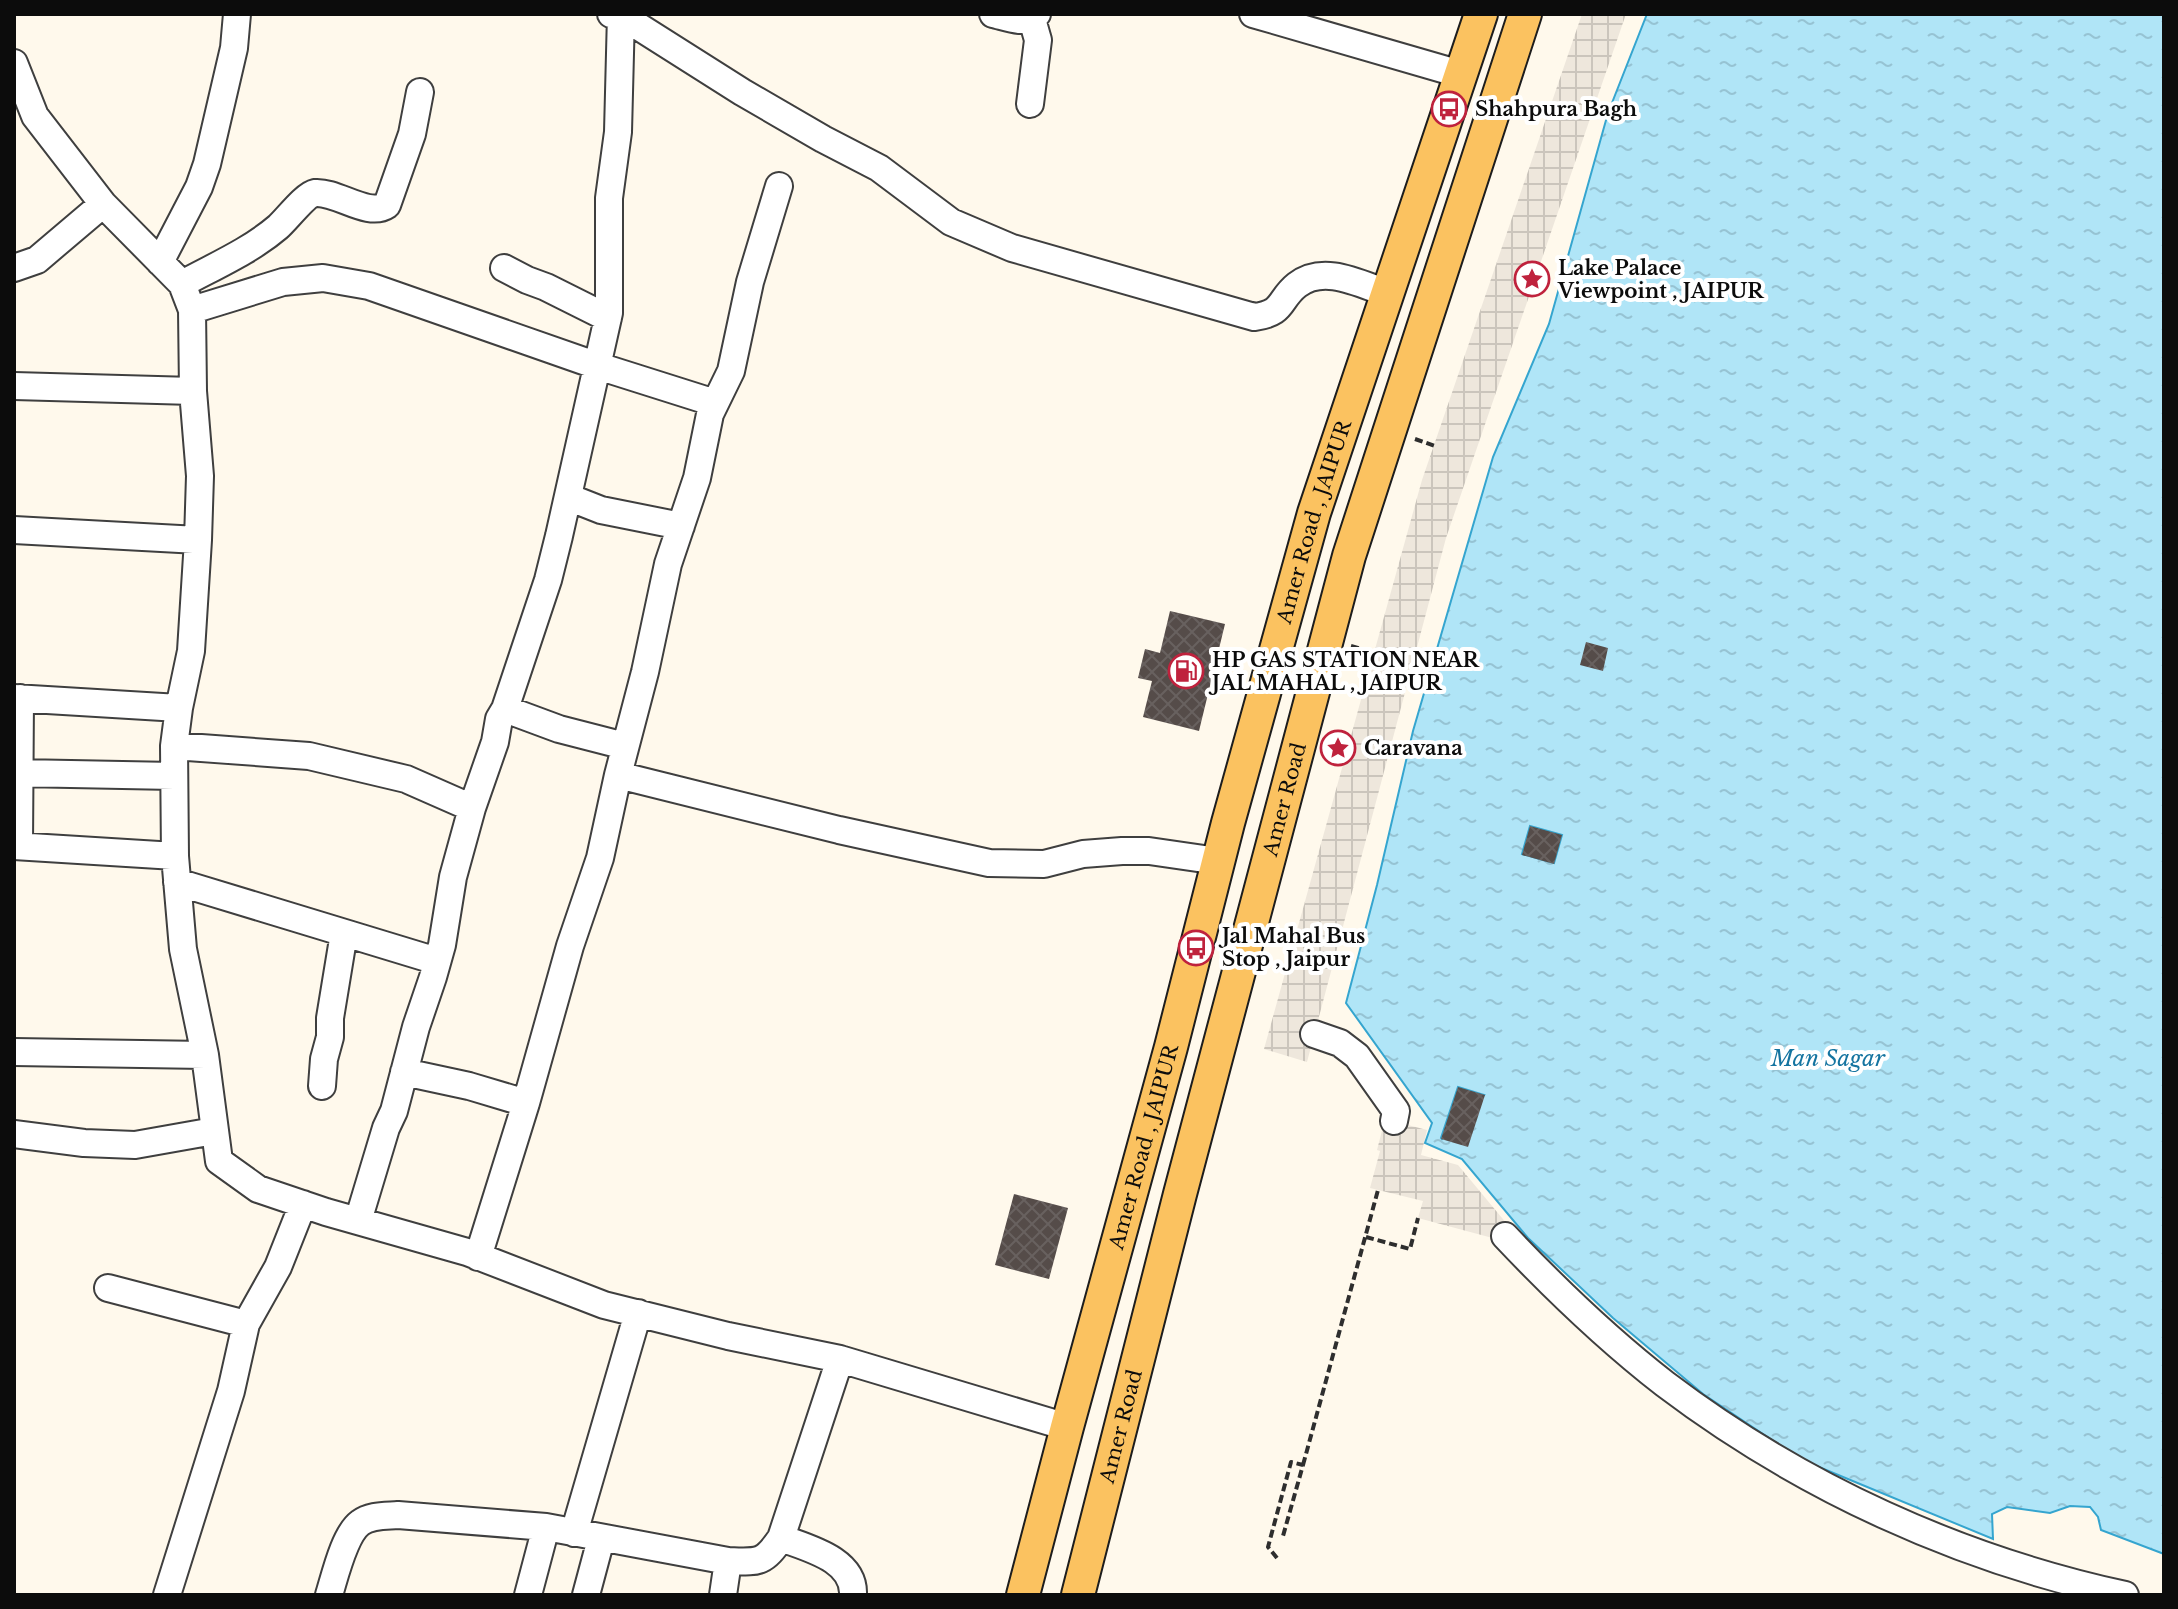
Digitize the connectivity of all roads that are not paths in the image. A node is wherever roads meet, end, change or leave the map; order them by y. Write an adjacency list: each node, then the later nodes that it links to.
1 (237, 14): 14 (street)
2 (993, 14): 7 (street)
3 (1253, 14): 9 (street)
4 (1481, 14): 9 (main road, Amer Road , JAIPUR)
5 (1525, 14): 39 (main road, Amer Road)
6 (618, 15): 18 (street); 20 (street)
7 (1034, 16): 11 (street)
8 (14, 63): 13 (street)
9 (1460, 74): 18 (main road, Amer Road , JAIPUR)
10 (420, 92): 17 (street)
11 (1030, 104)
12 (779, 186): 24 (street)
13 (103, 204): 14 (street); 15 (street)
14 (160, 262): 17 (street)
15 (14, 268)
16 (504, 268): 20 (street)
17 (182, 284): 19 (street)
18 (1387, 293): 38 (main road, Amer Road , JAIPUR)
19 (192, 310): 21 (street); 23 (street)
20 (608, 318): 21 (street)
21 (598, 366): 24 (street); 25 (street)
22 (14, 386): 23 (street)
23 (193, 391): 28 (street)
24 (715, 403): 26 (street)
25 (568, 497): 26 (street); 31 (street)
26 (681, 526): 33 (street)
27 (14, 530): 28 (street)
28 (198, 540): 30 (street)
29 (17, 698): 30 (street); 34 (street)
30 (179, 708): 32 (street)
31 (505, 709): 33 (street); 37 (street)
32 (174, 746): 36 (street); 37 (street)
33 (625, 746): 35 (street)
34 (19, 773): 36 (street); 40 (street)
35 (618, 775): 42 (street); 51 (street)
36 (174, 776): 41 (street)
37 (472, 808): 45 (street)
38 (1228, 823): 39 (main road); 42 (main road, Amer Road , JAIPUR)
39 (1275, 835): 76 (main road, Amer Road)
40 (17, 846): 41 (street)
41 (175, 856): 43 (street)
42 (1218, 861): 63 (main road, Amer Road , JAIPUR)
43 (177, 882): 44 (street); 48 (street)
44 (344, 933): 45 (street); 50 (street)
45 (437, 961): 49 (street)
46 (1314, 1034): 52 (street)
47 (14, 1052): 48 (street)
48 (205, 1055): 53 (street)
49 (404, 1072): 51 (street); 56 (street)
50 (322, 1086)
51 (526, 1103): 58 (street)
52 (1394, 1121)
53 (214, 1131): 54 (street); 55 (street)
54 (14, 1134)
55 (303, 1204): 56 (street); 61 (street)
56 (358, 1221): 58 (street)
57 (1505, 1236): 77 (street)
58 (478, 1257): 60 (street)
59 (108, 1288): 61 (street)
60 (638, 1313): 62 (street); 65 (street)
61 (246, 1324): 69 (street)
62 (840, 1359): 63 (street); 66 (street)
63 (1067, 1427): 75 (main road, Amer Road , JAIPUR)
64 (546, 1527): 65 (street); 70 (street); 71 (street)
65 (574, 1533): 67 (street)
66 (781, 1538): 68 (street); 74 (street)
67 (601, 1539): 68 (street); 72 (street)
68 (728, 1561): 73 (street)
69 (167, 1595)
70 (329, 1595)
71 (528, 1595)
72 (586, 1595)
73 (723, 1595)
74 (853, 1595)
75 (1023, 1595)
76 (1078, 1595)
77 (2125, 1595)

